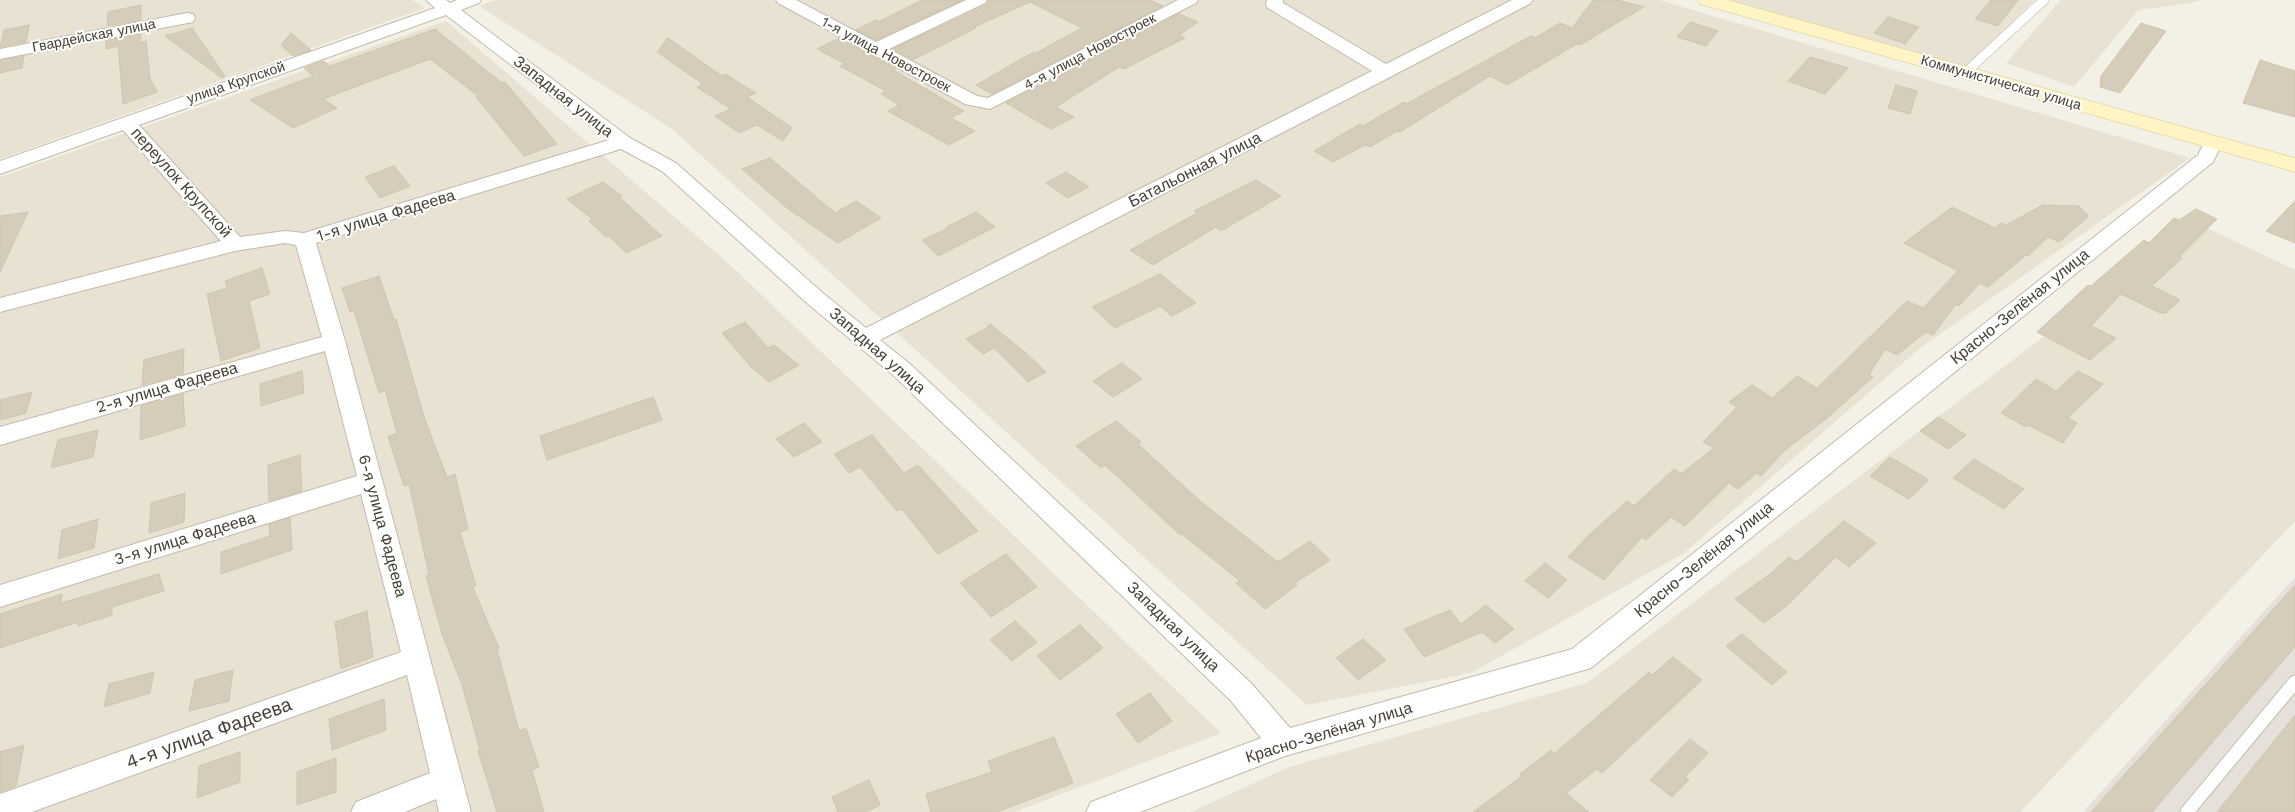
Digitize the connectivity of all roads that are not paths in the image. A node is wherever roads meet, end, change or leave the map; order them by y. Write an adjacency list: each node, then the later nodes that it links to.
1 (473, 0): 9 (street, улица Крупской)
2 (784, 0): 11 (street, 1-я улица Новостроек)
3 (979, 0): 11 (street)
4 (1190, 0): 15 (street, 4-я улица Новостроек)
5 (1275, 0): 13 (street)
6 (1525, 0): 13 (street, Батальонная улица)
7 (1707, 0): 14 (main road, Коммунистическая улица)
8 (2044, 0): 14 (lane)
9 (442, 4): 16 (street, улица Крупской); 17 (street, Западная улица)
10 (187, 18): 12 (street, Гвардейская улица)
11 (876, 49): 15 (street, 1-я улица Новостроек)
12 (0, 54)
13 (1386, 72): 24 (street, Батальонная улица)
14 (1965, 73): 18 (main road, Коммунистическая улица)
15 (990, 104)
16 (126, 122): 20 (street, улица Крупской); 22 (street, переулок Крупской)
17 (623, 142): 21 (street, 1-я улица Фадеева); 24 (street, Западная улица)
18 (2213, 143): 19 (main road, Коммунистическая улица); 31 (street, Красно-Зелёная улица)
19 (2295, 165)
20 (0, 168)
21 (306, 240): 22 (street, 1-я улица Фадеева); 25 (street, 6-я улица Фадеева)
22 (236, 244): 23 (street, 1-я улица Фадеева)
23 (0, 305)
24 (864, 339): 31 (street, Западная улица)
25 (334, 341): 26 (street, 2-я улица Фадеева); 27 (street, 6-я улица Фадеева)
26 (0, 436)
27 (370, 482): 28 (street, 3-я улица Фадеева); 29 (street, 6-я улица Фадеева)
28 (0, 596)
29 (418, 660): 32 (street, 6-я улица Фадеева); 33 (street, 4-я улица Фадеева)
30 (2295, 682): 37 (lane)
31 (1284, 743): 36 (street, Красно-Зелёная улица)
32 (447, 781): 34 (street); 35 (street, 6-я улица Фадеева)
33 (0, 810)
34 (368, 812)
35 (455, 812)
36 (1102, 812)
37 (2187, 812)

